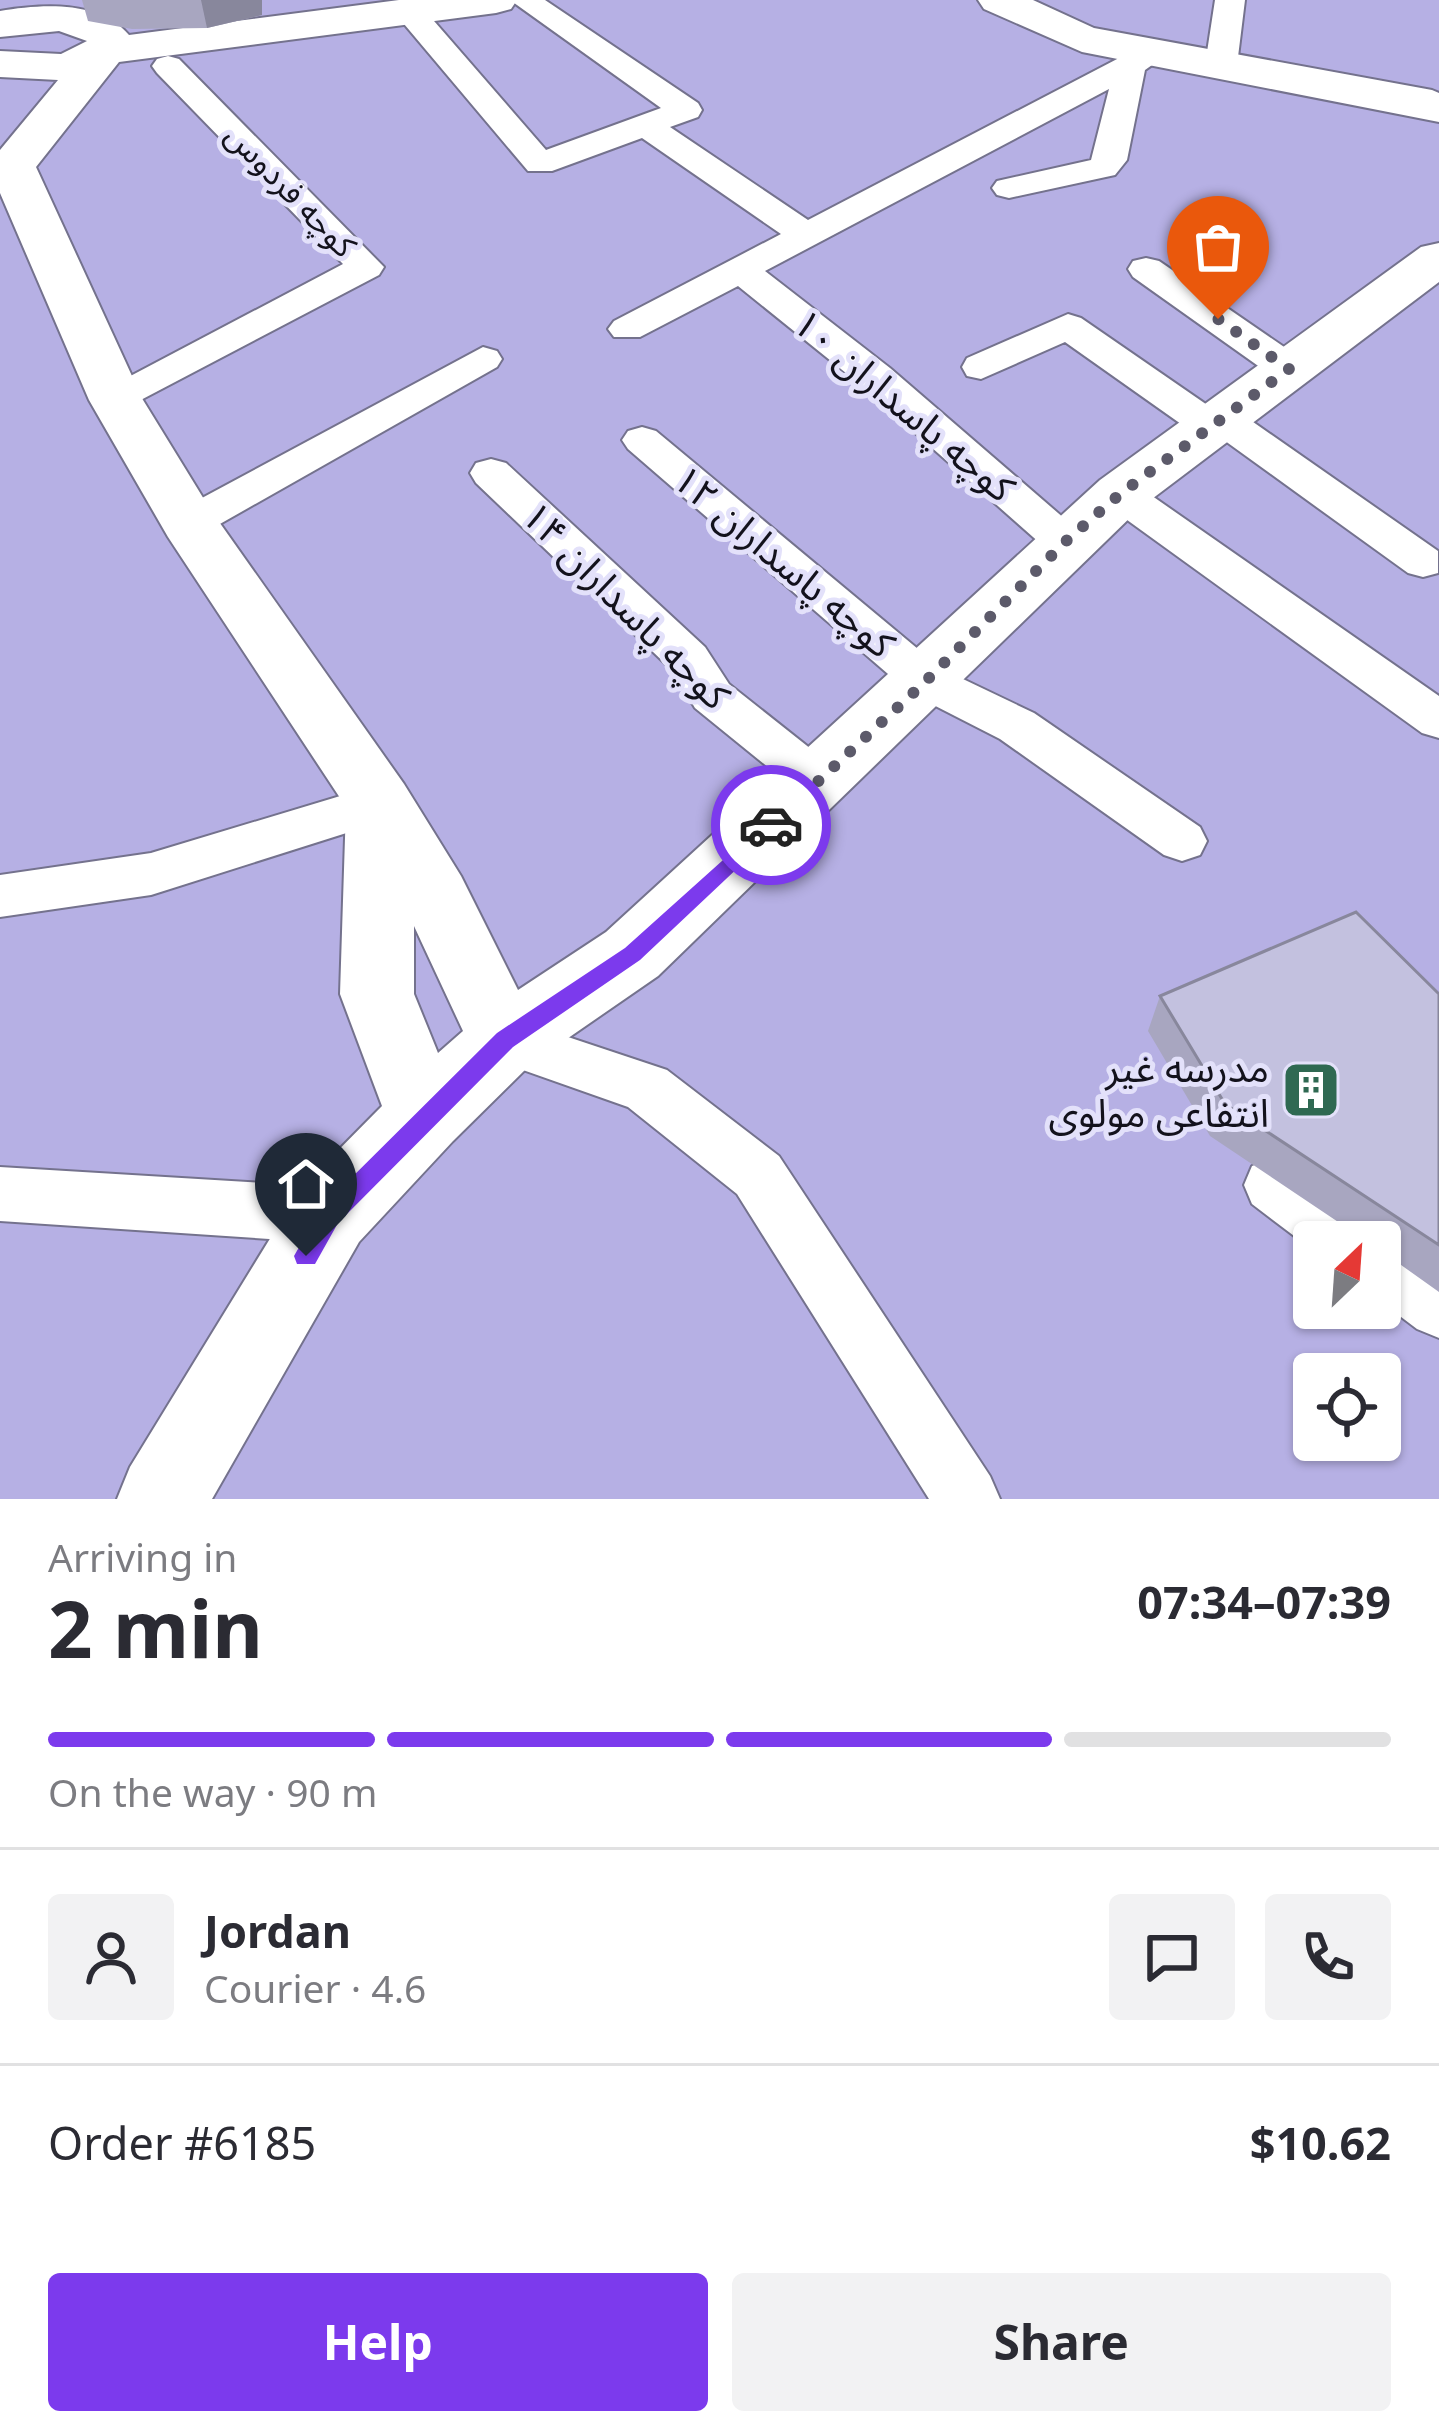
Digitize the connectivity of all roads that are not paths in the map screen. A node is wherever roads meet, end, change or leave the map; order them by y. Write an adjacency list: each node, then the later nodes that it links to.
1 (496, 0): 5 (street)
2 (525, 0): 12 (street)
3 (999, 0): 8 (street)
4 (1230, 0): 9 (street)
5 (410, 12): 7 (street); 12 (street)
6 (1, 33): 7 (street)
7 (105, 51): 22 (street)
8 (1142, 60): 9 (street); 13 (street); 14 (street)
9 (1221, 65): 11 (street)
10 (168, 66): 22 (street, کوچه فردوس)
11 (1439, 108)
12 (645, 125): 14 (street)
13 (1009, 188)
14 (806, 236): 17 (street)
15 (1439, 258): 21 (street)
16 (1146, 269): 21 (street)
17 (741, 270): 18 (street); 28 (street, کوچه پاسداران ۱۰)
18 (627, 329)
19 (483, 359): 27 (street)
20 (981, 367): 23 (street)
21 (1289, 369): 23 (street)
22 (116, 400): 27 (street)
23 (1217, 423): 26 (street); 29 (street)
24 (642, 440): 30 (street, کوچه پاسداران ۱۲)
25 (491, 473): 32 (street, کوچه پاسداران ۱۴)
26 (1120, 494): 28 (street); 31 (street)
27 (189, 523): 33 (street)
28 (1065, 542): 30 (street)
29 (1423, 562)
30 (926, 681): 32 (street); 34 (street, کوچه پاسداران ۱۲)
31 (1439, 720)
32 (818, 781): 36 (street)
33 (380, 803): 35 (street); 36 (street); 37 (street)
34 (1182, 841)
35 (0, 896)
36 (505, 1040): 37 (street); 45 (street)
37 (425, 1116): 40 (street)
38 (1273, 1185): 41 (street)
39 (0, 1194): 40 (street)
40 (330, 1215): 44 (street)
41 (1322, 1221)
42 (1401, 1280): 43 (street)
43 (1439, 1309)
44 (162, 1499)
45 (968, 1499)

